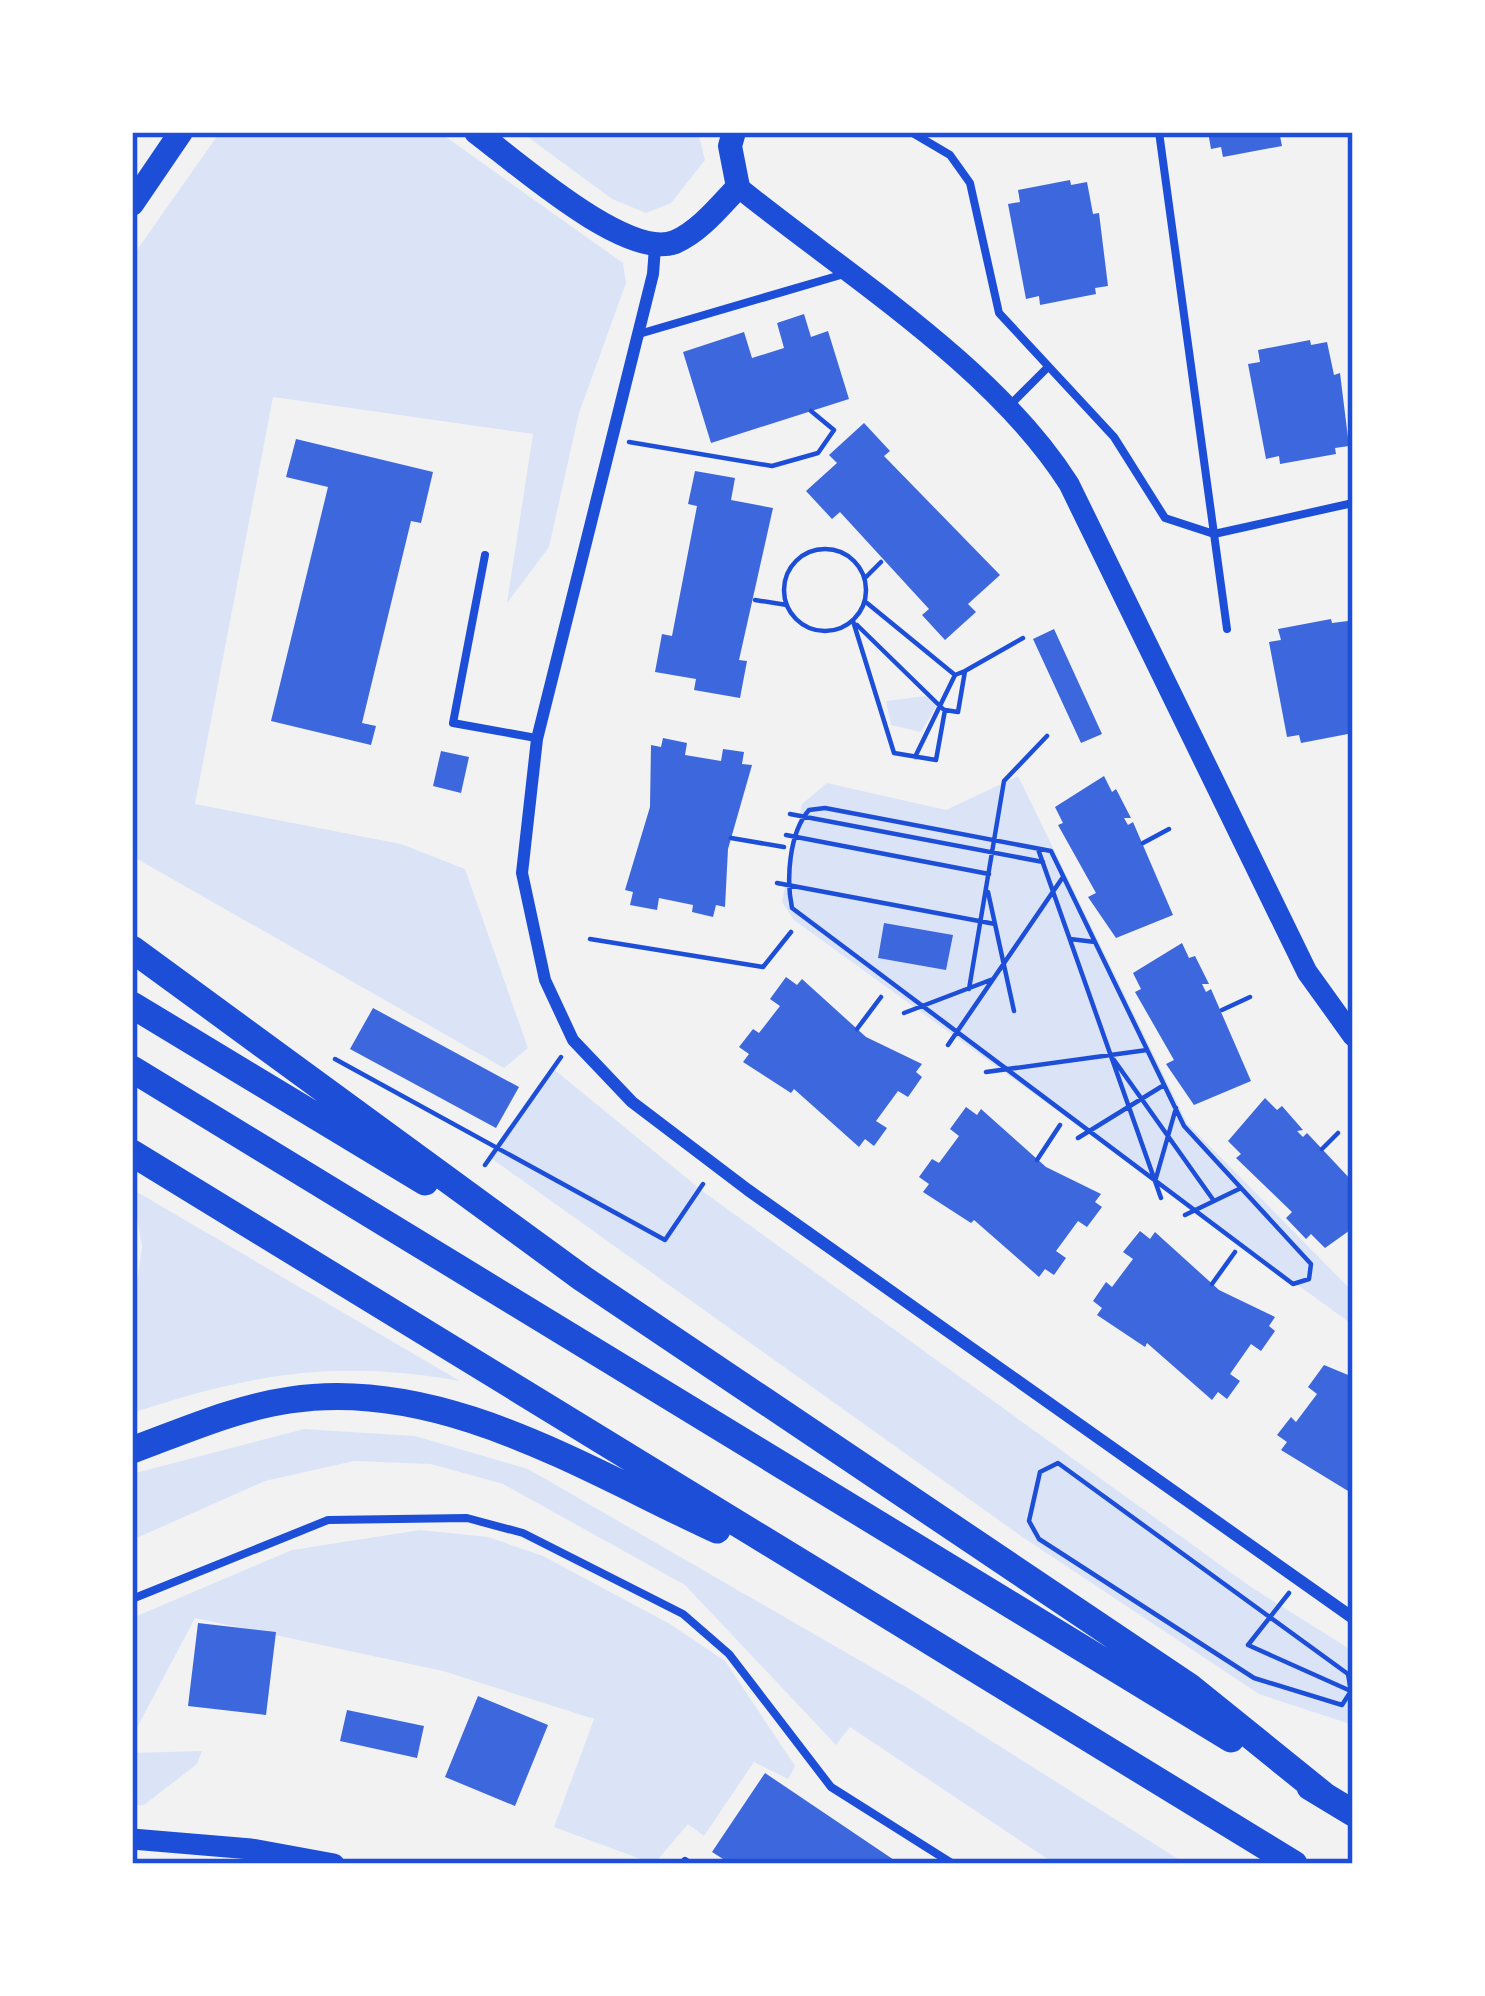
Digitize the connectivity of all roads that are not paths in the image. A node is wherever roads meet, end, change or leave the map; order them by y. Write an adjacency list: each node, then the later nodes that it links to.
1 (181, 132): 7 (main road)
2 (476, 132): 8 (main road)
3 (734, 132): 6 (main road)
4 (910, 132): 11 (lane)
5 (1160, 132): 14 (lane)
6 (738, 187): 8 (main road); 9 (street)
7 (134, 197)
8 (655, 247): 10 (street)
9 (846, 274): 10 (lane); 12 (street)
10 (638, 334): 17 (street)
11 (1046, 369): 12 (lane); 14 (lane)
12 (1009, 406): 20 (street)
13 (1353, 503): 14 (lane)
14 (1214, 534): 16 (lane)
15 (485, 555): 17 (lane)
16 (1227, 628)
17 (537, 739): 27 (street)
18 (132, 949): 23 (highway)
19 (132, 1005): 23 (highway)
20 (1353, 1036)
21 (132, 1069): 28 (highway)
22 (132, 1154): 25 (highway)
23 (582, 1278): 28 (highway)
24 (132, 1450): 25 (highway)
25 (836, 1586): 33 (highway)
26 (132, 1599): 32 (lane)
27 (1353, 1618)
28 (1325, 1796): 29 (highway)
29 (1353, 1813)
30 (132, 1839): 31 (street)
31 (334, 1864)
32 (952, 1864)
33 (1294, 1864)

